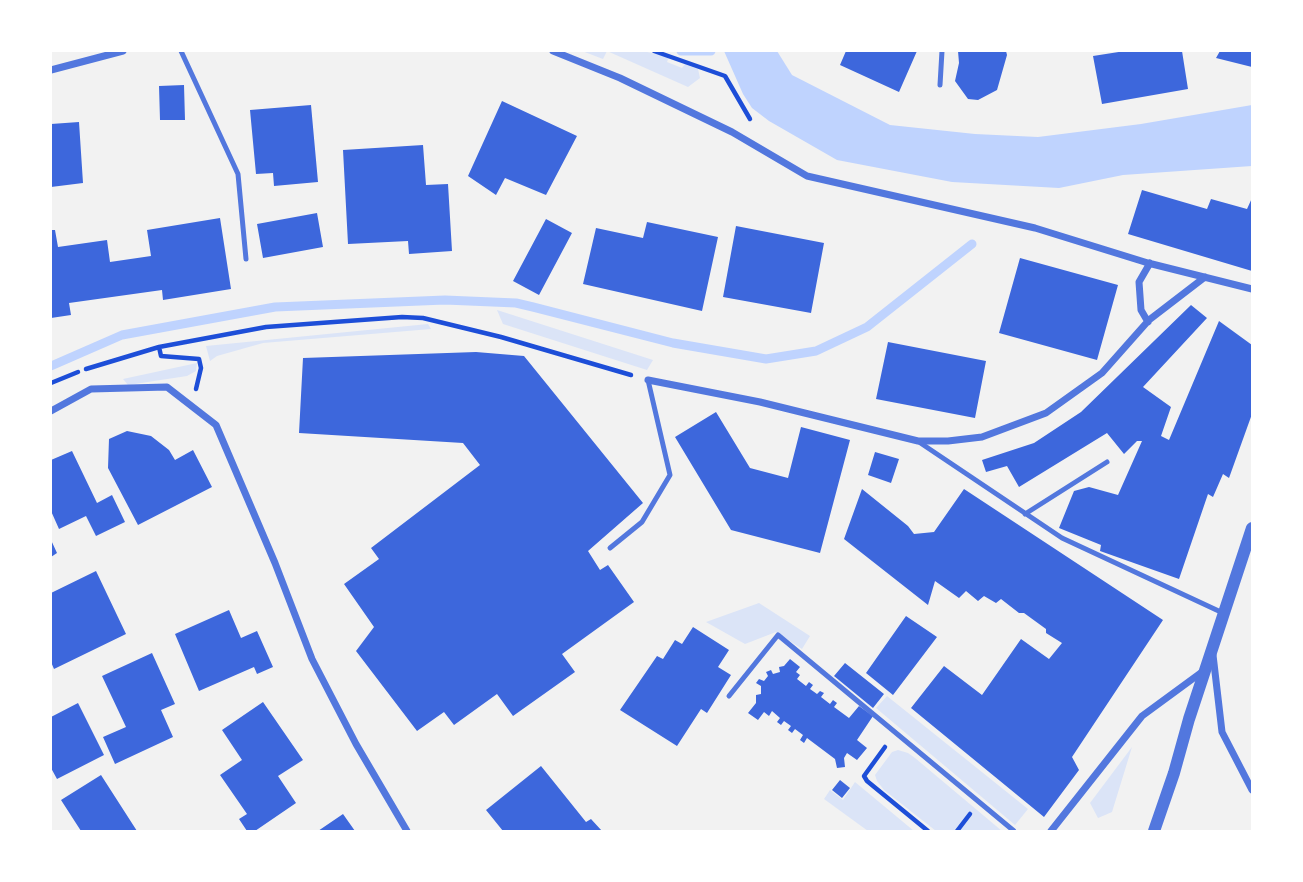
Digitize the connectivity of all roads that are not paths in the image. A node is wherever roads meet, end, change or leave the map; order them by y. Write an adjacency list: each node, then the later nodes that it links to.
1 (123, 51): 5 (street)
2 (181, 51): 7 (lane)
3 (554, 51): 8 (street)
4 (942, 51): 6 (lane)
5 (51, 70)
6 (940, 85)
7 (246, 259)
8 (1150, 263): 9 (street); 11 (street)
9 (1205, 277): 10 (street); 11 (street)
10 (1252, 289)
11 (1148, 322): 14 (street)
12 (648, 380): 14 (street); 18 (lane)
13 (51, 411): 24 (street)
14 (918, 441): 16 (lane)
15 (1107, 462): 16 (lane)
16 (1025, 514): 19 (lane)
17 (1251, 540): 19 (street)
18 (610, 548)
19 (1223, 613): 20 (street)
20 (1212, 649): 21 (street); 23 (street)
21 (1205, 670): 26 (street); 27 (street)
22 (729, 696): 25 (lane)
23 (1252, 790)
24 (407, 831)
25 (1014, 831)
26 (1051, 831)
27 (1154, 831)

